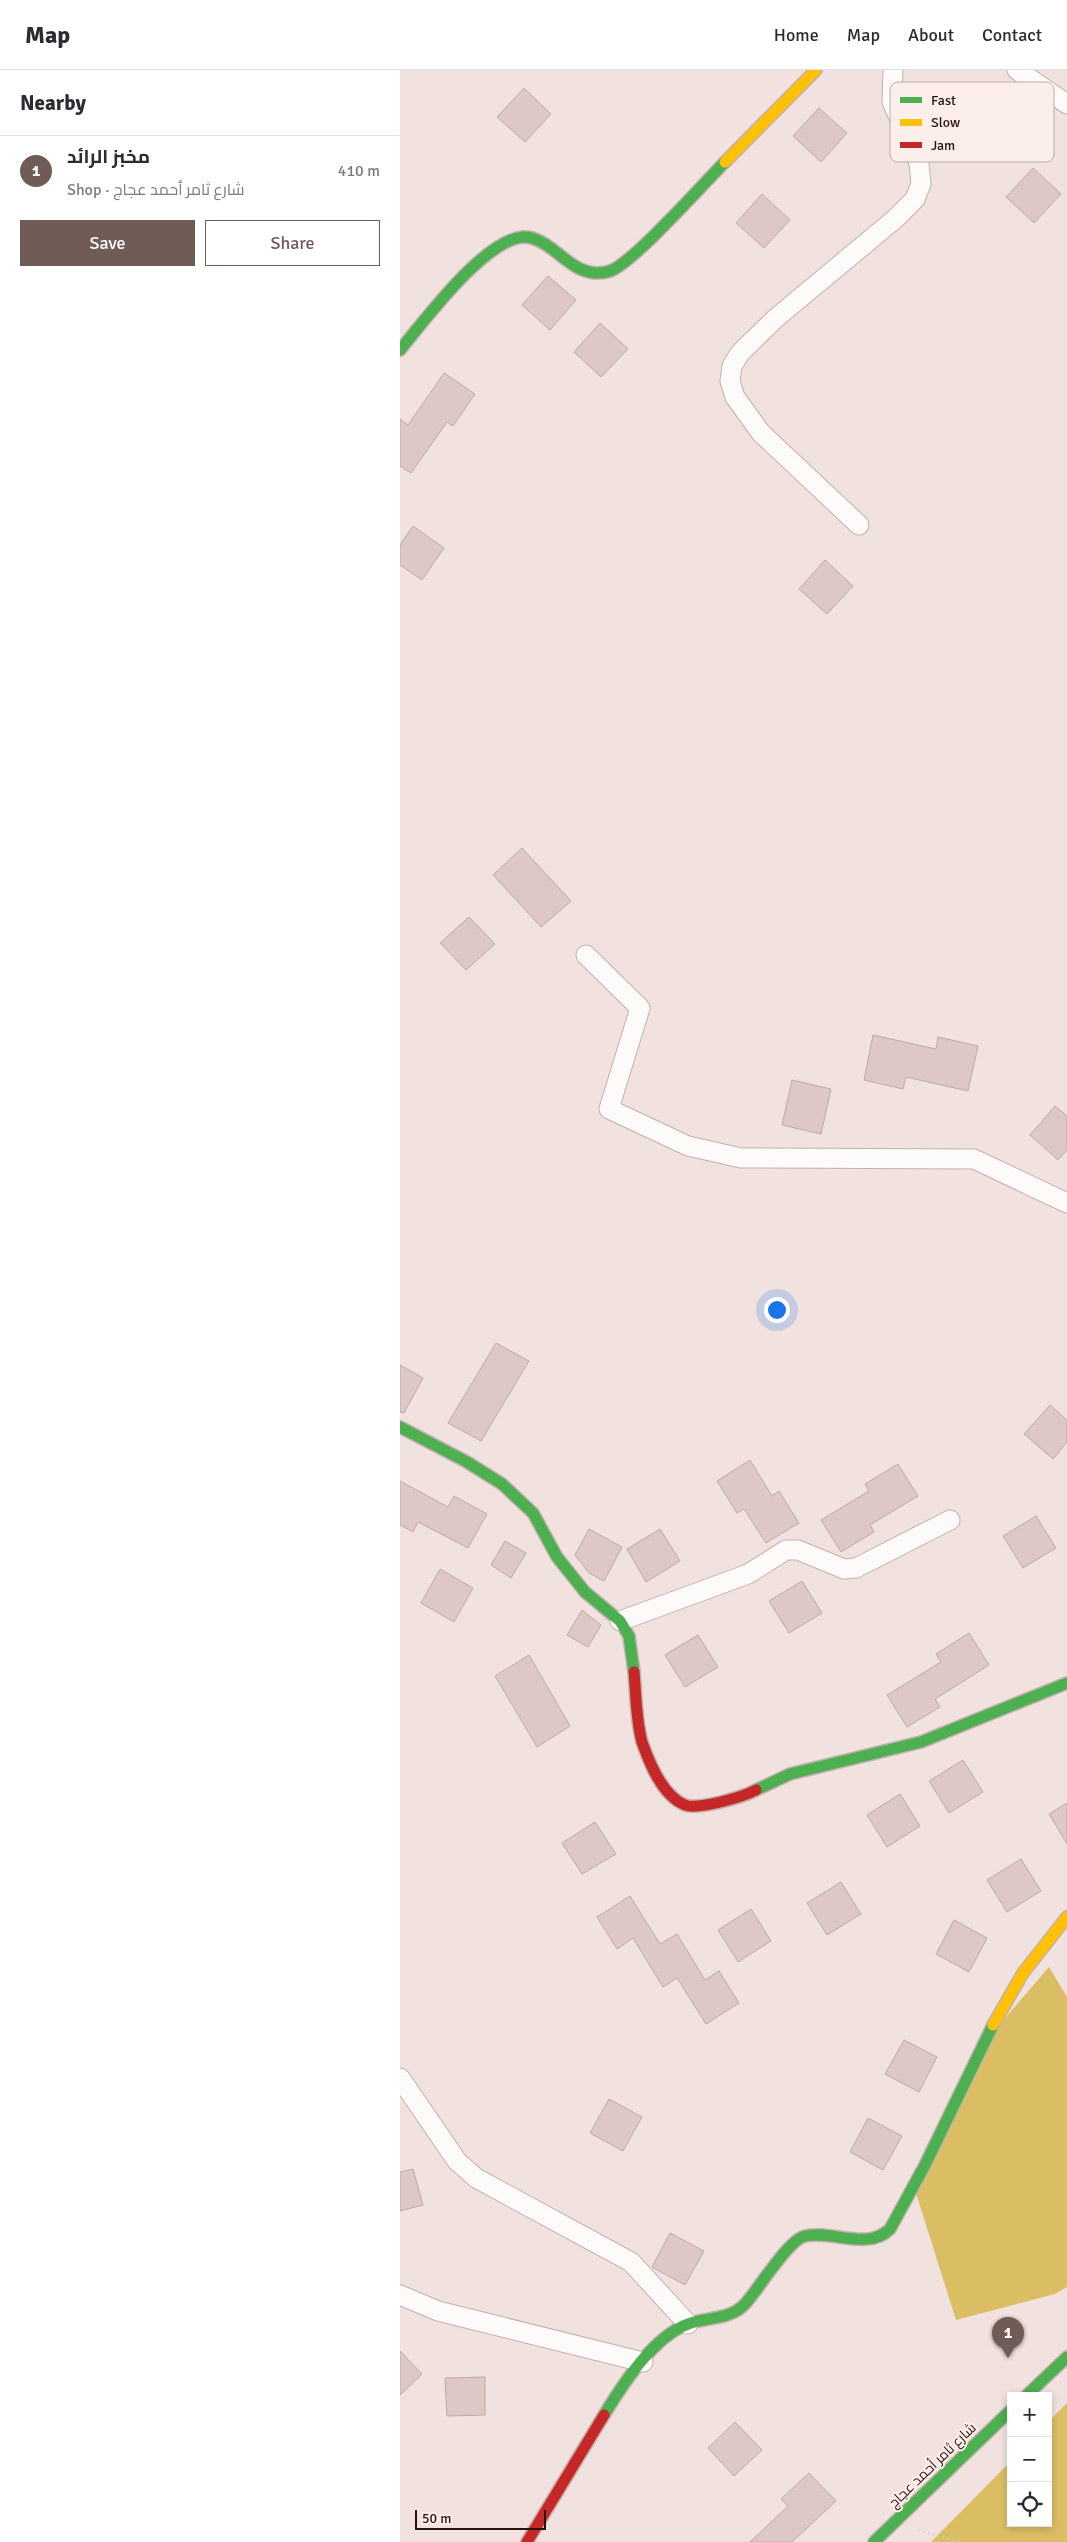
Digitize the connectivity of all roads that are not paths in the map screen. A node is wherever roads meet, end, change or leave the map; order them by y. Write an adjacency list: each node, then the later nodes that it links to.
1 (816, 70): 7 (street)
2 (1017, 70): 3 (street)
3 (1035, 82)
4 (1054, 95): 5 (street)
5 (1067, 104)
6 (918, 162): 8 (street)
7 (400, 350)
8 (859, 525)
9 (586, 955): 10 (street)
10 (1067, 1204)
11 (400, 1427): 13 (street)
12 (950, 1520): 13 (street)
13 (620, 1621): 14 (street)
14 (1067, 1683)
15 (1067, 1917): 18 (street)
16 (400, 2078): 18 (street)
17 (400, 2296): 20 (street)
18 (688, 2324): 20 (street)
19 (1067, 2357): 21 (street)
20 (643, 2362): 23 (street)
21 (1030, 2392)
22 (1007, 2414): 24 (street, شارع ثامر أحمد عجاج)
23 (527, 2542)
24 (874, 2542)

